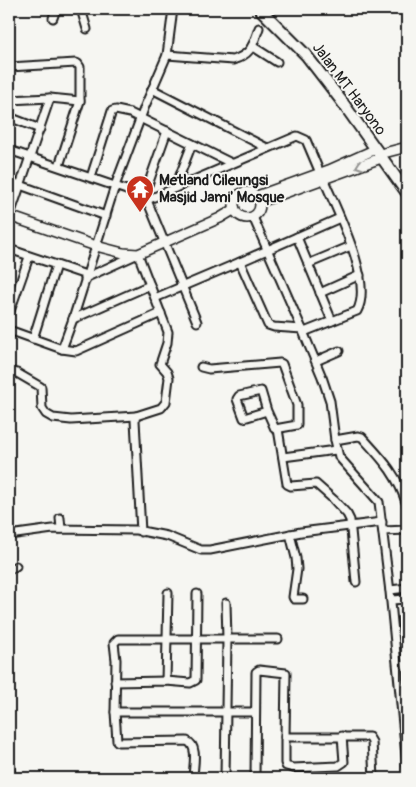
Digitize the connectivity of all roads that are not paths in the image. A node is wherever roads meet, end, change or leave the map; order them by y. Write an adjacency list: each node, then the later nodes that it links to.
1 (56, 9): 5 (street)
2 (81, 9): 7 (street)
3 (173, 9): 9 (street)
4 (260, 9): 24 (main road, Jalan MT Haryono)
5 (53, 18)
6 (259, 28): 8 (street)
7 (87, 29)
8 (252, 46): 9 (street); 10 (street)
9 (167, 55): 12 (street)
10 (277, 62)
11 (9, 67): 15 (street)
12 (153, 87): 17 (street); 22 (street)
13 (50, 98): 14 (street); 15 (street); 18 (street)
14 (9, 100)
15 (80, 101): 27 (street)
16 (9, 117): 18 (street)
17 (141, 118): 19 (street); 29 (street); 32 (street)
18 (40, 129): 25 (street)
19 (167, 131): 20 (street); 35 (street)
20 (192, 144): 26 (street); 33 (street)
21 (407, 147): 24 (street)
22 (267, 148): 26 (street); 28 (street)
23 (9, 150): 25 (street)
24 (379, 154): 28 (street); 34 (main road, Jalan MT Haryono)
25 (31, 157): 27 (street); 31 (street)
26 (231, 163): 33 (street)
27 (59, 166): 29 (street)
28 (329, 174): 36 (street); 41 (street)
29 (91, 177): 32 (street)
30 (9, 180): 31 (street)
31 (21, 185): 38 (street); 39 (street)
32 (115, 186): 35 (street); 38 (street)
33 (175, 188): 35 (street)
34 (407, 193)
35 (145, 198): 43 (street)
36 (259, 199): 37 (street); 40 (street)
37 (235, 208): 40 (street); 43 (street)
38 (106, 216): 44 (street)
39 (9, 217): 44 (street)
40 (253, 218): 47 (street)
41 (340, 218): 42 (street); 45 (street)
42 (297, 237): 47 (street); 51 (street)
43 (164, 243): 48 (street); 56 (street)
44 (96, 246): 48 (street); 54 (street)
45 (351, 246): 51 (street); 53 (street)
46 (9, 249): 49 (street)
47 (267, 250): 50 (street); 65 (street)
48 (138, 254): 54 (street); 55 (street)
49 (29, 257): 52 (street); 59 (street)
50 (240, 262): 56 (street); 65 (street)
51 (308, 264): 57 (street)
52 (56, 265): 54 (street); 66 (street)
53 (360, 275): 57 (street); 62 (street)
54 (86, 276): 61 (street)
55 (150, 285): 58 (street); 61 (street)
56 (182, 287): 58 (street); 63 (street)
57 (320, 293): 62 (street)
58 (155, 298): 60 (street)
59 (9, 314)
60 (161, 314): 67 (street); 73 (street)
61 (73, 319): 67 (street)
62 (332, 321): 65 (street)
63 (197, 322)
64 (9, 330): 66 (street)
65 (303, 330): 69 (street)
66 (32, 339): 67 (street)
67 (62, 349)
68 (339, 352): 69 (street)
69 (316, 361): 75 (street)
70 (201, 366): 74 (street)
71 (9, 371): 73 (street)
72 (267, 411): 72 (street); 74 (street)
73 (136, 416): 84 (street)
74 (278, 429): 77 (street)
75 (334, 440): 76 (street); 78 (street)
76 (336, 450): 77 (street); 80 (street)
77 (284, 457): 81 (street)
78 (407, 505)
79 (60, 518): 82 (street)
80 (382, 522): 81 (street); 85 (street)
81 (351, 525): 86 (street); 90 (street)
82 (61, 530): 84 (street); 87 (street)
83 (407, 530): 85 (street)
84 (141, 532): 86 (street)
85 (384, 532): 94 (street)
86 (290, 534): 96 (street)
87 (9, 535)
88 (16, 566): 89 (street)
89 (9, 570)
90 (356, 582)
91 (407, 588): 94 (street)
92 (168, 592): 98 (street)
93 (197, 594): 101 (street)
94 (390, 594): 95 (street); 110 (street)
95 (407, 598)
96 (303, 599)
97 (226, 603): 99 (street)
98 (167, 639): 101 (street); 102 (street); 103 (street)
99 (227, 639): 100 (street); 101 (street); 104 (street)
100 (278, 639)
101 (196, 640): 102 (street)
102 (166, 681): 103 (street)
103 (115, 682): 105 (street)
104 (225, 711): 105 (street); 106 (street); 113 (street)
105 (115, 712): 112 (street)
106 (255, 712): 107 (street); 114 (street)
107 (285, 736): 108 (street); 108 (street)
108 (342, 736): 115 (street)
109 (9, 763): 111 (street)
110 (407, 766)
111 (11, 778)
112 (193, 778)
113 (225, 778)
114 (255, 778)
115 (374, 778)

